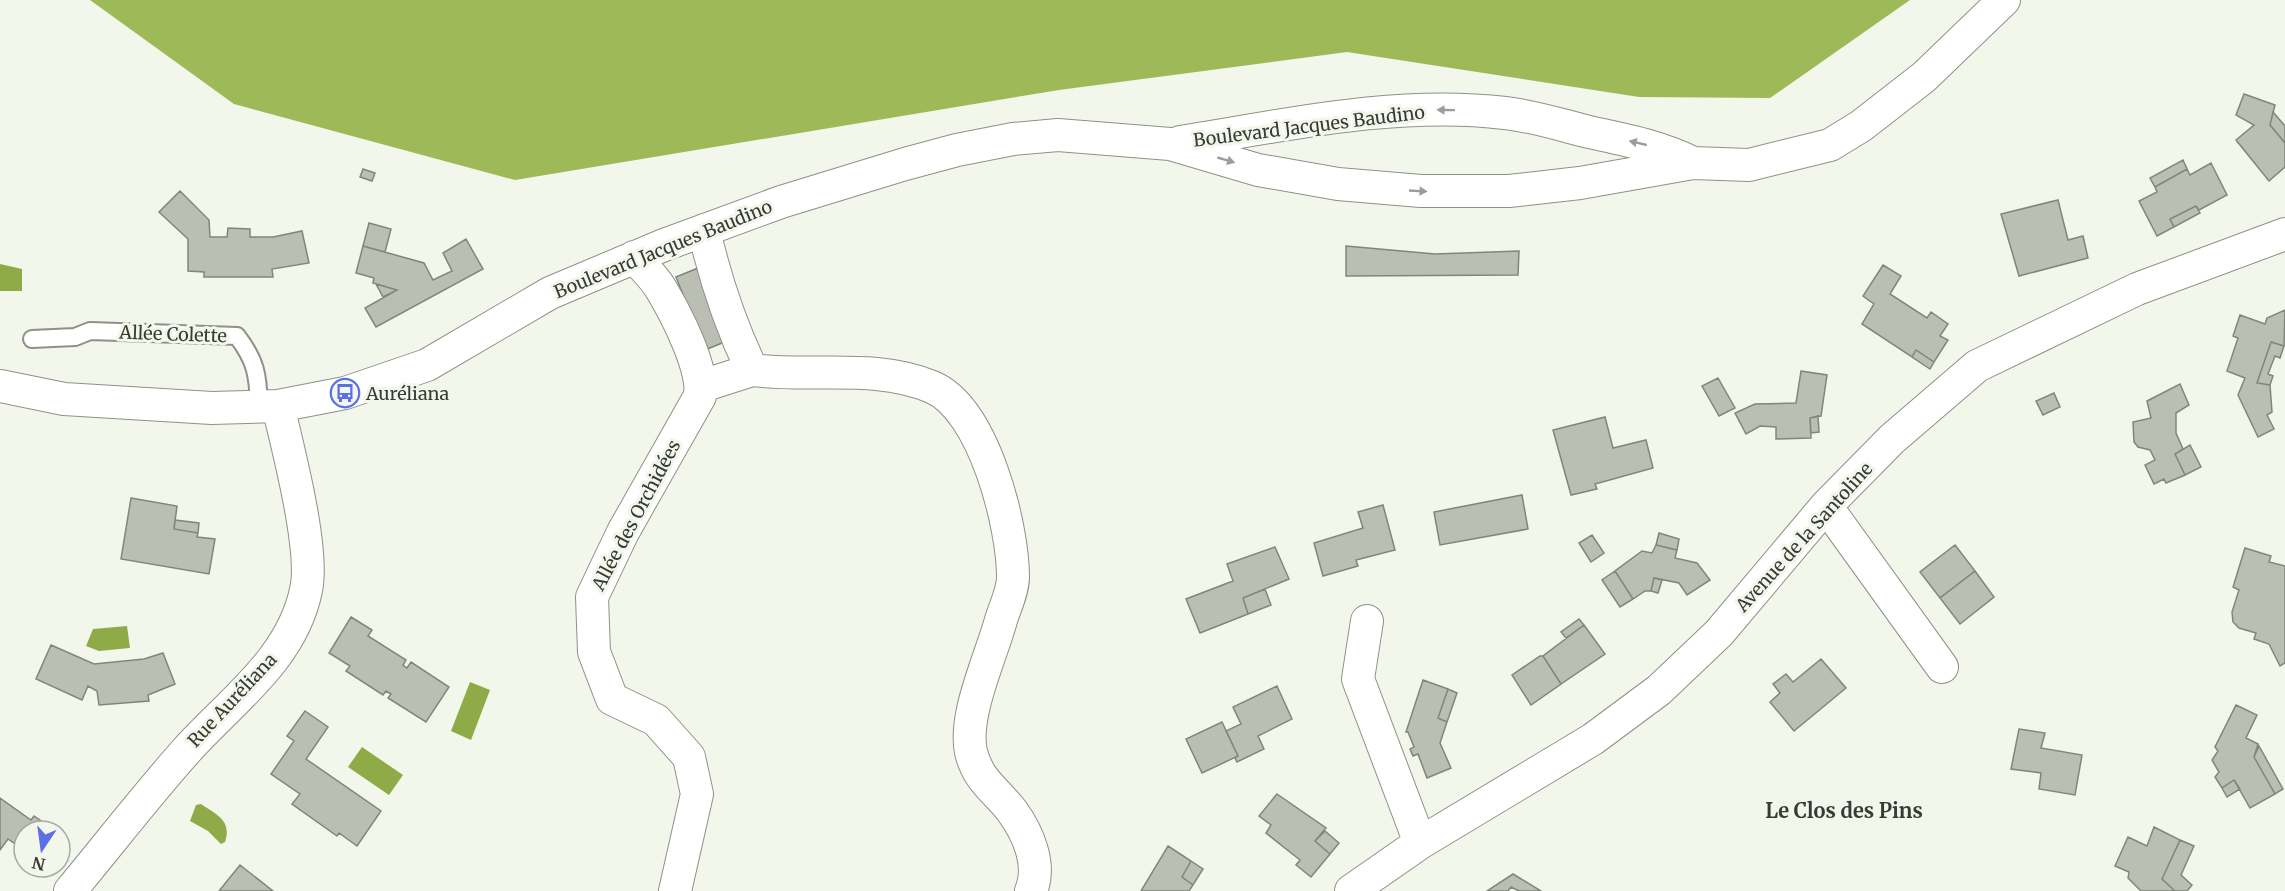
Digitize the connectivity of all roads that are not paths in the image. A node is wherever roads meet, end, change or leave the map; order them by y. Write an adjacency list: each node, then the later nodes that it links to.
1 (2004, 0): 3 (street, Boulevard Jacques Baudino)
2 (1170, 144): 3 (street, Boulevard Jacques Baudino, one-way to 3); 3 (street, Boulevard Jacques Baudino, one-way to 2); 4 (street, Boulevard Jacques Baudino)
3 (1693, 163)
4 (704, 230): 6 (street, Boulevard Jacques Baudino); 8 (street)
5 (2285, 234): 14 (street, Avenue de la Santoline)
6 (634, 257): 10 (street); 12 (street, Boulevard Jacques Baudino)
7 (32, 339): 12 (lane, Allée Colette)
8 (752, 369): 10 (street); 20 (street)
9 (0, 386): 11 (street, Boulevard Jacques Baudino)
10 (702, 386): 19 (street, Allée des Orchidées)
11 (64, 399): 12 (street, Boulevard Jacques Baudino); 13 (street, Boulevard Jacques Baudino)
12 (269, 406): 18 (street, Rue Auréliana)
13 (0, 410)
14 (1826, 506): 16 (street); 17 (street, Avenue de la Santoline)
15 (1367, 621): 17 (street)
16 (1942, 667)
17 (1420, 843): 21 (street, Avenue de la Santoline)
18 (70, 891)
19 (675, 891)
20 (1031, 891)
21 (1351, 891)

